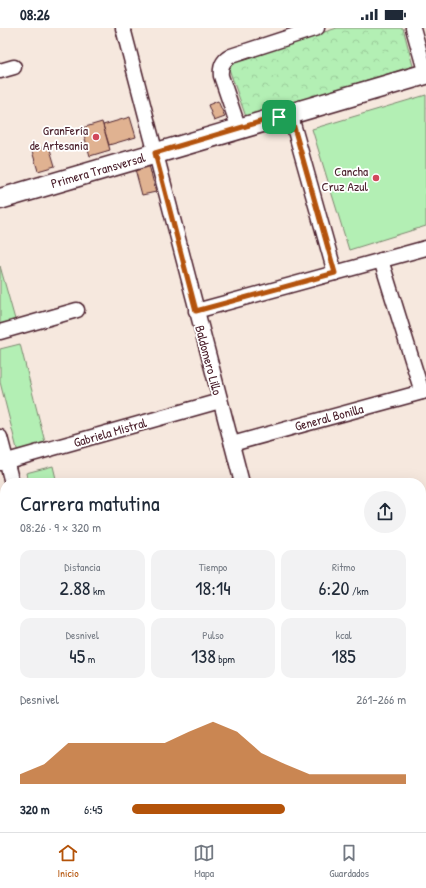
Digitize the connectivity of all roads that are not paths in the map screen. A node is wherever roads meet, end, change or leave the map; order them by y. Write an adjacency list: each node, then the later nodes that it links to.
1 (123, 28): 9 (street, Baldomero Lillo)
2 (317, 28): 8 (street)
3 (413, 28): 6 (street)
4 (14, 67): 5 (street)
5 (0, 71)
6 (426, 74): 7 (main road, Primera Transversal)
7 (290, 113): 8 (main road, Primera Transversal); 13 (street)
8 (239, 128): 9 (main road, Primera Transversal)
9 (155, 153): 10 (main road, Primera Transversal); 15 (street, Baldomero Lillo)
10 (0, 198)
11 (426, 248): 12 (street)
12 (381, 260): 13 (street); 17 (street)
13 (335, 273): 15 (street)
14 (77, 310): 16 (street)
15 (196, 311): 18 (street, Baldomero Lillo)
16 (0, 332)
17 (424, 391): 20 (street, General Bonilla)
18 (220, 401): 20 (street, Baldomero Lillo); 21 (street, Gabriela Mistral)
19 (0, 437): 21 (street)
20 (232, 444): 23 (street, Baldomero Lillo)
21 (3, 462): 22 (street)
22 (10, 478)
23 (241, 478)

